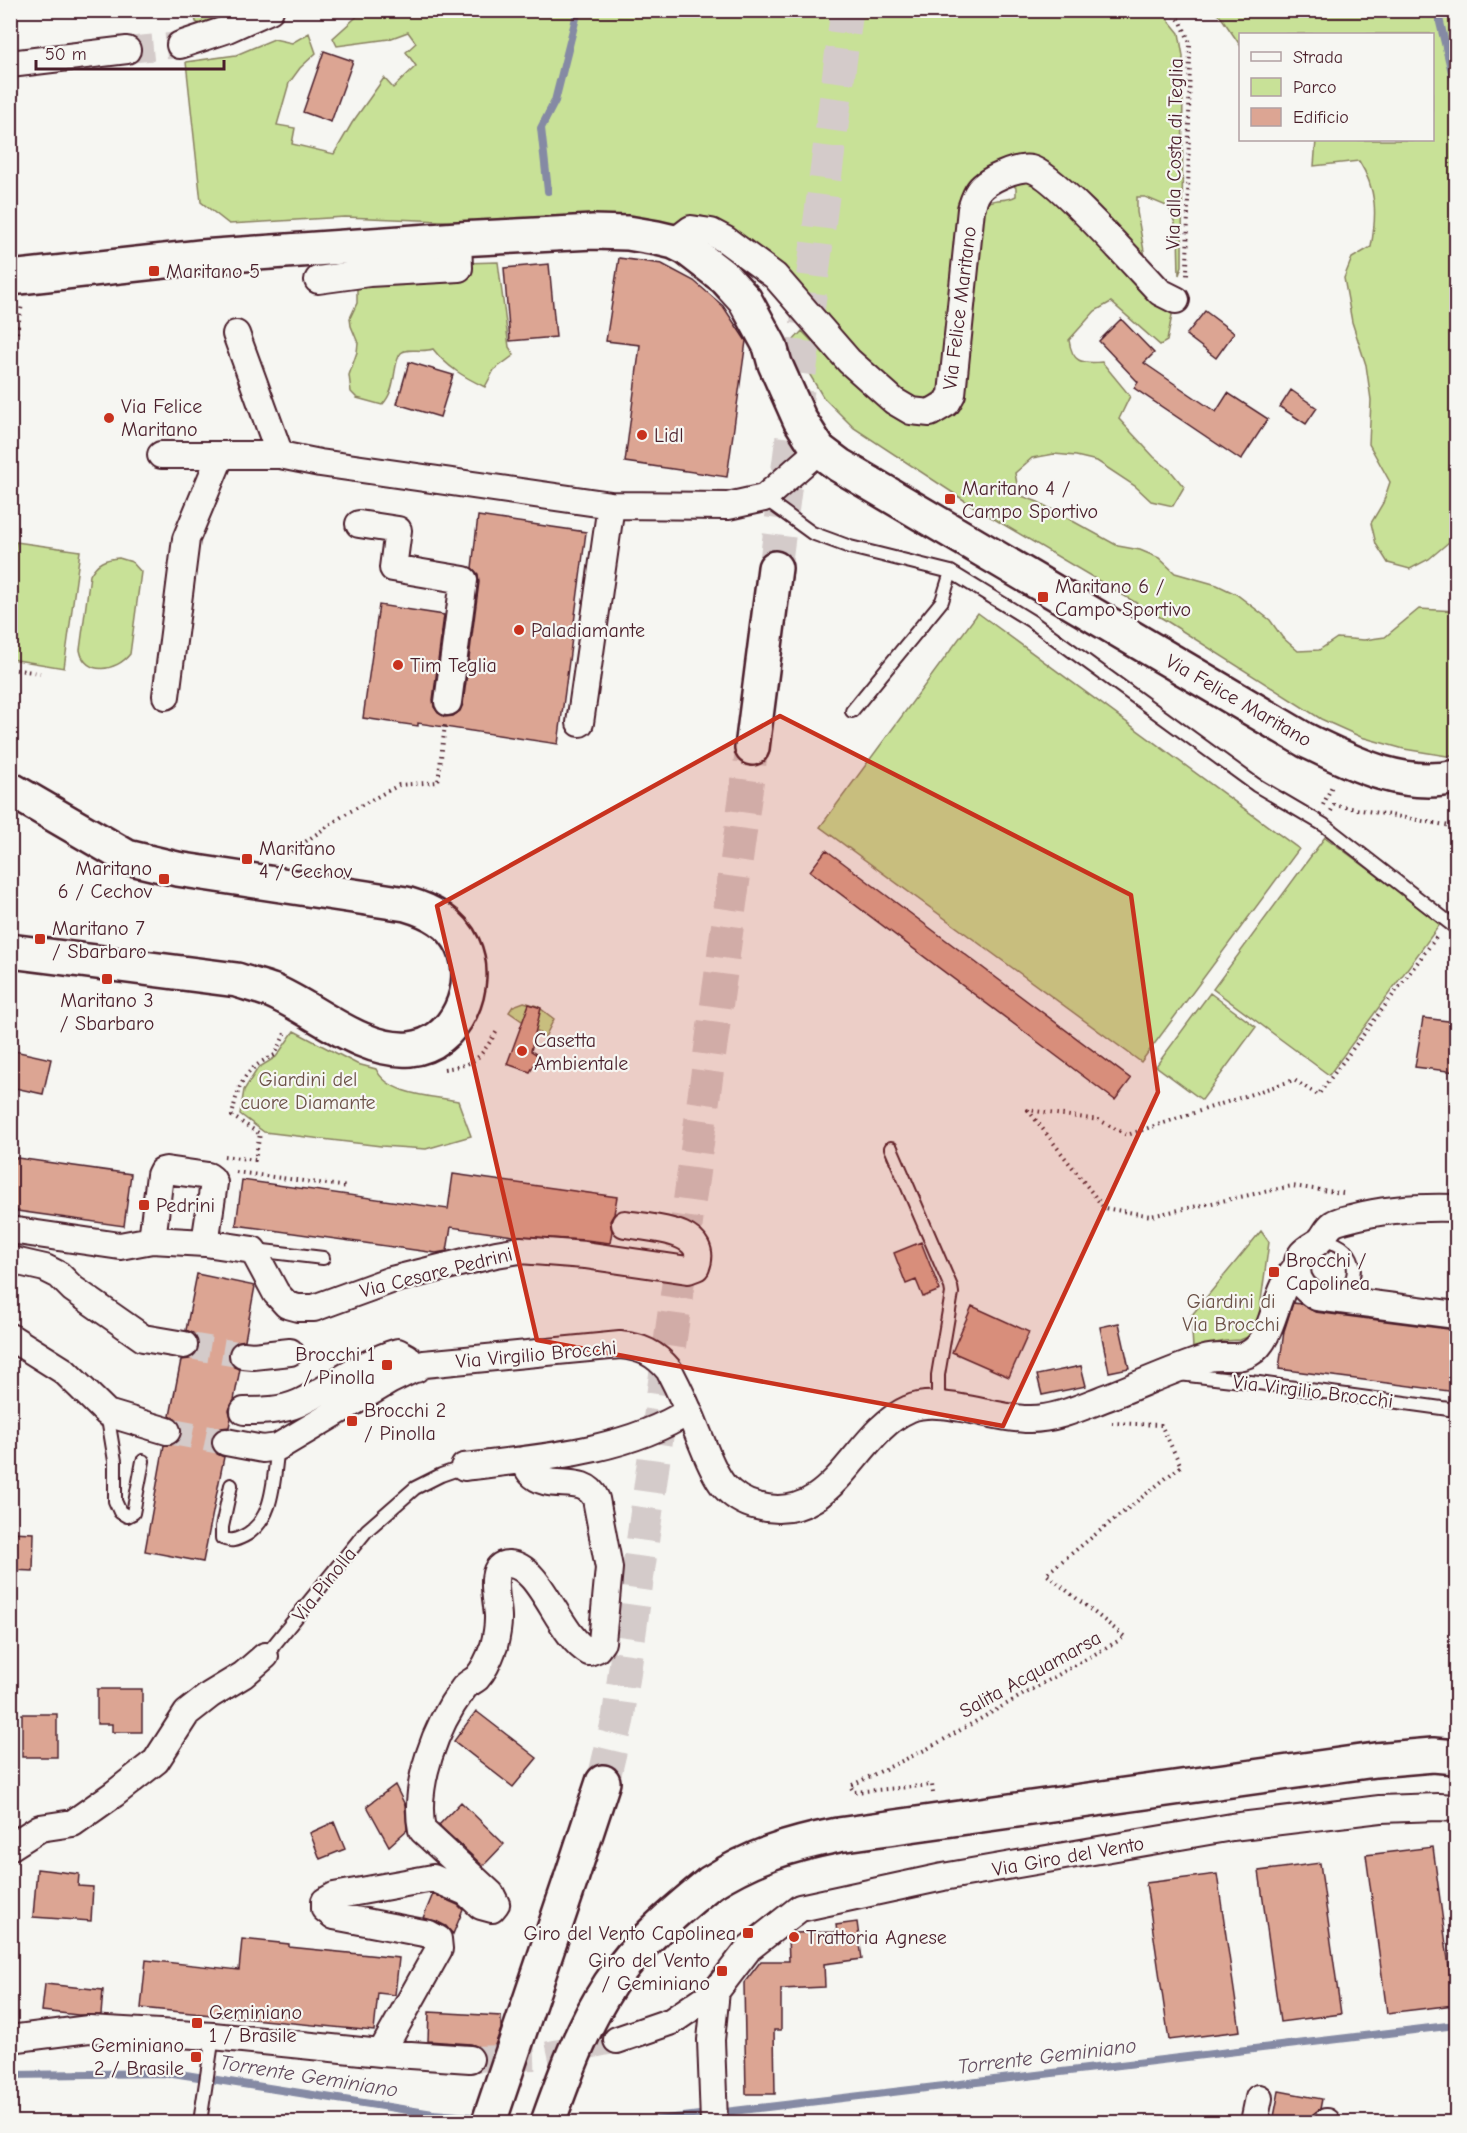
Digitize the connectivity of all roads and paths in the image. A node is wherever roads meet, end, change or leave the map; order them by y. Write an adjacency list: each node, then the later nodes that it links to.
1 (270, 10): 3 (street)
2 (1170, 10): 10 (path, Via alla Costa di Teglia)
3 (180, 45)
4 (127, 50): 5 (street)
5 (10, 64)
6 (458, 239): 7 (main road, Via Felice Maritano); 8 (main road, Via Felice Maritano); 9 (street)
7 (674, 242): 10 (street, Via Felice Maritano); 13 (main road, Via Felice Maritano)
8 (18, 277): 12 (path)
9 (318, 280)
10 (1176, 300)
11 (236, 334): 16 (street)
12 (10, 341)
13 (819, 450): 17 (street); 29 (main road, Via Felice Maritano)
14 (161, 455): 15 (street)
15 (221, 455): 16 (street); 24 (street)
16 (280, 455): 18 (street)
17 (764, 498): 18 (street); 21 (lane)
18 (610, 505): 27 (street)
19 (358, 524): 25 (street)
20 (776, 567): 28 (main road)
21 (951, 572): 26 (lane); 32 (lane)
22 (10, 669): 23 (path)
23 (40, 673)
24 (166, 696)
25 (448, 702): 34 (path)
26 (852, 711)
27 (580, 723)
28 (752, 748)
29 (1345, 759): 30 (main road, Via Felice Maritano); 32 (path)
30 (1456, 777)
31 (10, 789): 37 (main road)
32 (1320, 822): 33 (path); 35 (lane)
33 (1456, 827)
34 (278, 854)
35 (1453, 924): 42 (path)
36 (17, 947): 37 (main road)
37 (278, 994): 39 (path)
38 (891, 1148): 60 (lane)
39 (210, 1178): 40 (path); 45 (street); 47 (street)
40 (349, 1187)
41 (1456, 1208): 42 (street, Via Virgilio Brocchi)
42 (1371, 1213): 46 (street, Via Virgilio Brocchi)
43 (625, 1224): 48 (street, Via Cesare Pedrini)
44 (10, 1230): 45 (street)
45 (152, 1240): 47 (street)
46 (1320, 1241): 51 (street, Via Virgilio Brocchi); 52 (lane)
47 (206, 1243): 48 (street)
48 (254, 1250): 49 (lane)
49 (323, 1258)
50 (10, 1260): 55 (street)
51 (1297, 1267): 52 (street); 59 (street, Via Virgilio Brocchi)
52 (1327, 1298): 53 (street)
53 (1456, 1314)
54 (10, 1337): 64 (street)
55 (184, 1345)
56 (290, 1352): 57 (street)
57 (243, 1355)
58 (416, 1369): 62 (street); 63 (street, Via Virgilio Brocchi); 68 (street, Via Virgilio Brocchi)
59 (1169, 1373): 60 (street, Via Virgilio Brocchi); 61 (lane, Via Virgilio Brocchi)
60 (938, 1405): 63 (street, Via Virgilio Brocchi)
61 (1456, 1410)
62 (244, 1411)
63 (689, 1411): 69 (street, Via Pinolla)
64 (107, 1413): 66 (street); 70 (lane)
65 (1127, 1423): 76 (path, Salita Acquamarsa)
66 (167, 1431)
67 (226, 1442): 68 (street)
68 (278, 1447): 72 (lane)
69 (524, 1460): 71 (street, Via Pinolla); 83 (street)
70 (143, 1461)
71 (464, 1467): 73 (lane, Via Pinolla)
72 (231, 1485)
73 (265, 1656): 78 (street, Via Pinolla)
74 (1456, 1757): 88 (main road, bridge)
75 (603, 1782): 87 (main road, bridge)
76 (934, 1800)
77 (1456, 1808): 79 (street, Via Giro del Vento)
78 (10, 1847)
79 (716, 1990): 82 (street, Via Giro del Vento); 89 (street)
80 (213, 2036): 81 (street); 83 (street); 86 (lane)
81 (10, 2039)
82 (617, 2040)
83 (381, 2053): 84 (street)
84 (470, 2059)
85 (1259, 2098): 90 (street)
86 (200, 2120)
87 (489, 2122)
88 (548, 2122)
89 (714, 2122)
90 (1254, 2122)

